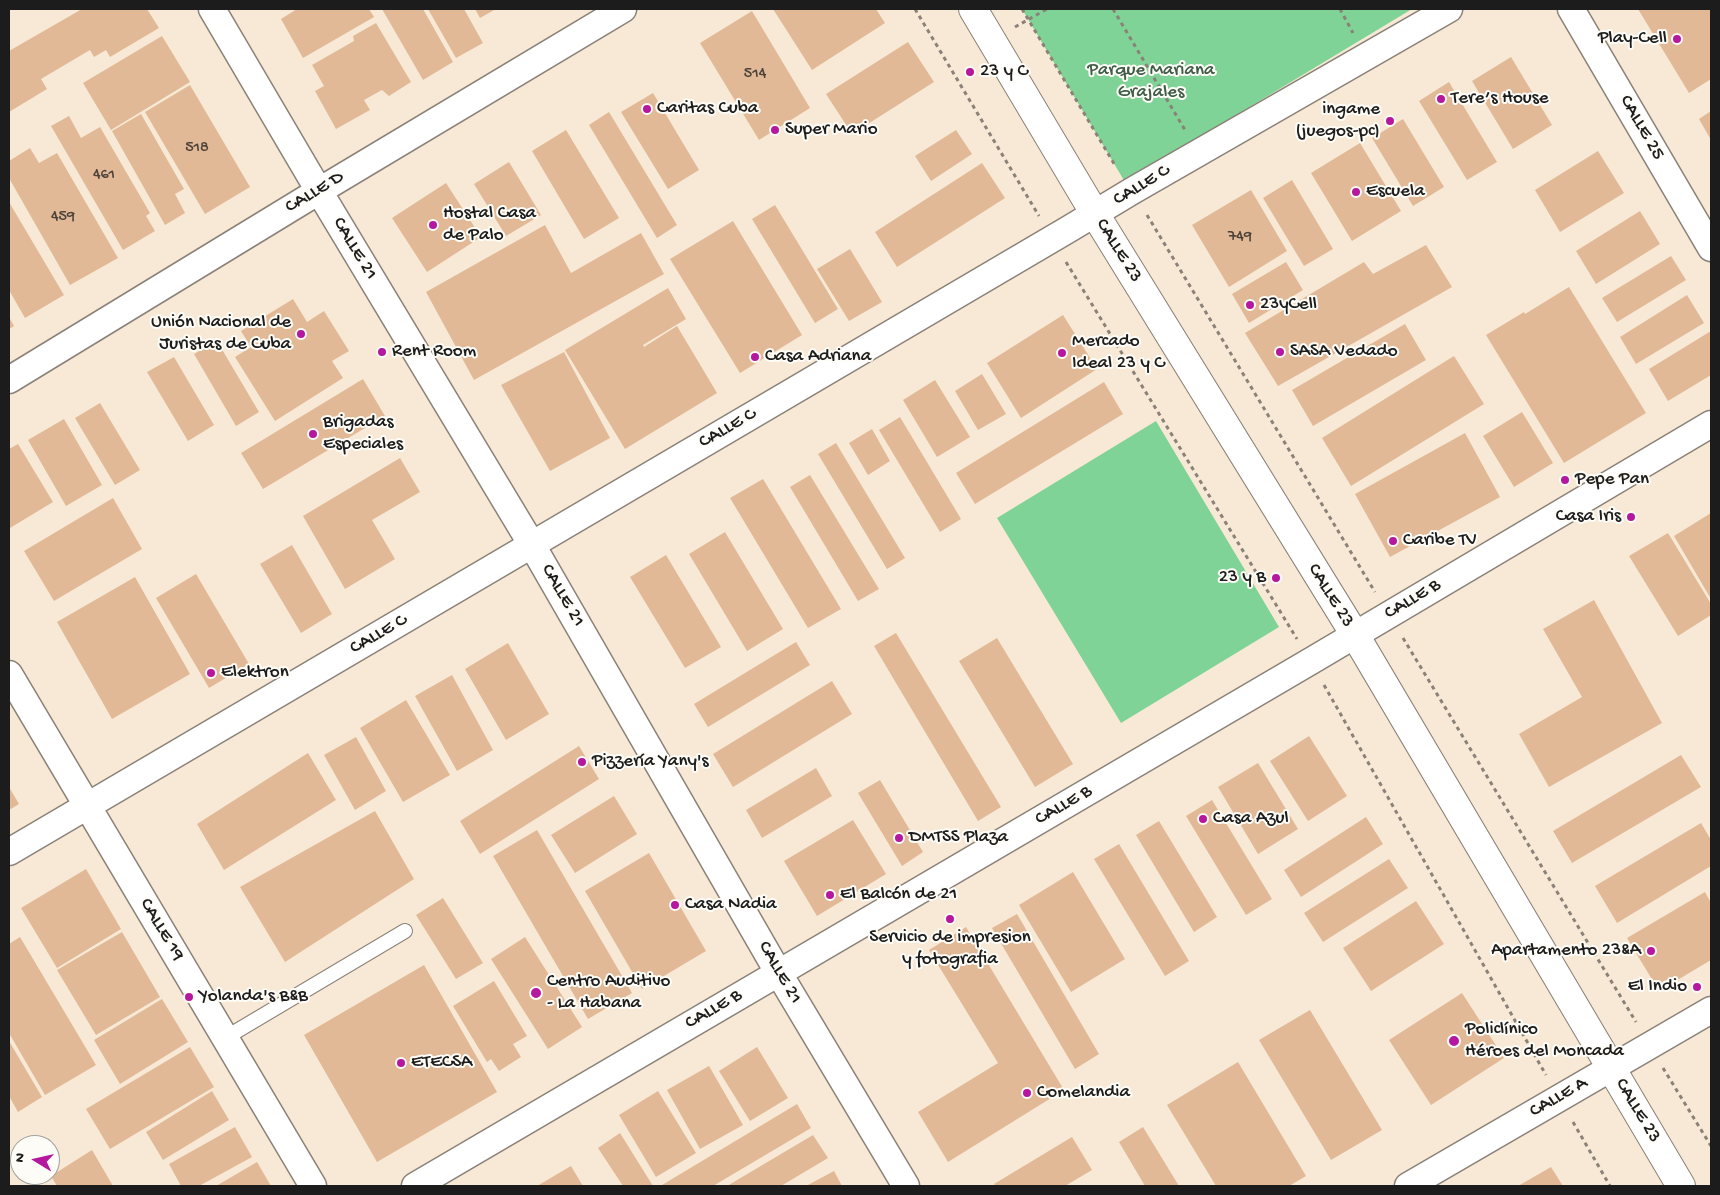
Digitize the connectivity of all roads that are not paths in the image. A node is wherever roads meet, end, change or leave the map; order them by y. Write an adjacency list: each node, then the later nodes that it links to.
1 (212, 9): 6 (street, CALLE 21)
2 (623, 9): 6 (street, CALLE D)
3 (973, 9): 7 (main road, CALLE 23)
4 (1449, 9): 7 (street, CALLE C)
5 (1571, 9): 8 (street, CALLE 25)
6 (319, 191): 9 (street, CALLE D); 11 (street, CALLE 21)
7 (1095, 214): 11 (street, CALLE C); 12 (main road, CALLE 23)
8 (1711, 248)
9 (9, 380)
10 (1711, 424): 12 (street, CALLE B)
11 (532, 545): 14 (street, CALLE C); 17 (street, CALLE 21)
12 (1355, 635): 17 (street, CALLE B); 20 (main road, CALLE 23)
13 (9, 674): 14 (street, CALLE 19)
14 (87, 806): 15 (street, CALLE C); 19 (street, CALLE 19)
15 (9, 852)
16 (405, 931): 19 (lane)
17 (778, 972): 22 (street, CALLE B); 23 (street, CALLE 21)
18 (1711, 1010): 20 (street, CALLE A)
19 (225, 1038): 21 (street, CALLE 19)
20 (1611, 1068): 24 (street, CALLE A); 25 (main road, CALLE 23)
21 (313, 1186)
22 (415, 1186)
23 (906, 1186)
24 (1408, 1186)
25 (1681, 1186)

